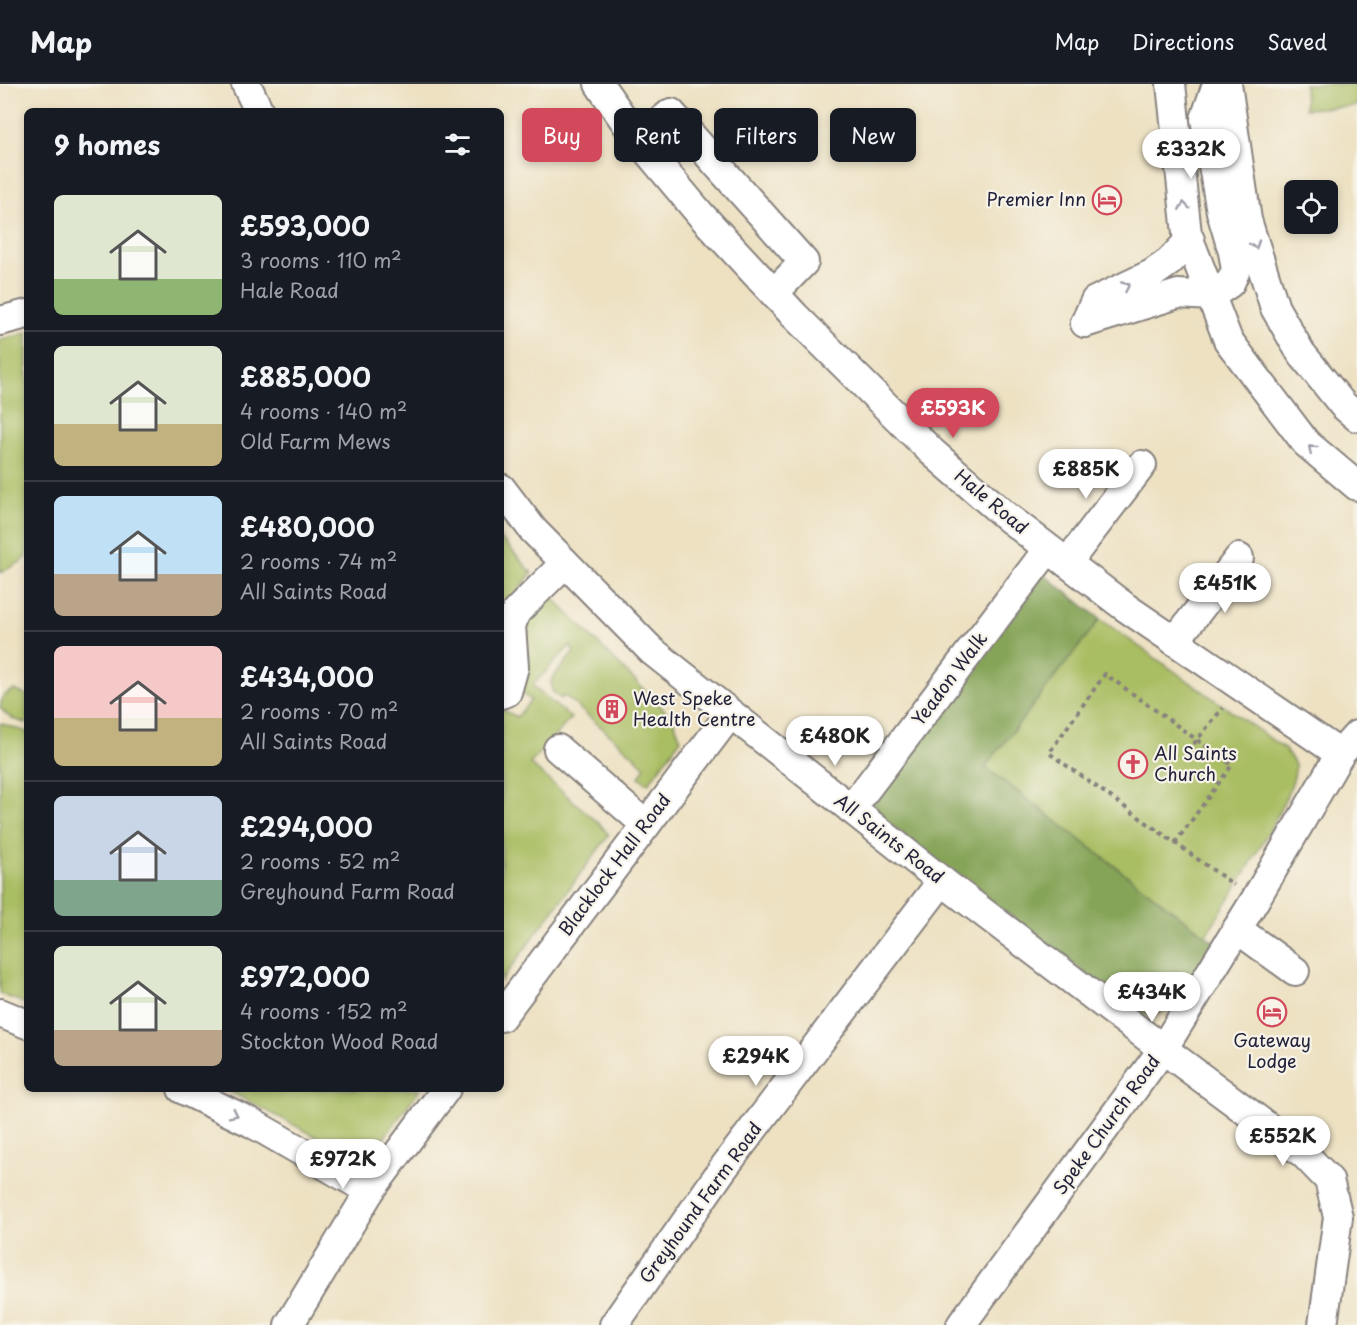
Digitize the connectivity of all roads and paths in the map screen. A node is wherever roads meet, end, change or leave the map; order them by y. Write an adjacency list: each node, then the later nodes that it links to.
1 (246, 84): 6 (street)
2 (599, 84): 7 (street, Hale Road)
3 (1171, 84): 10 (street, one-way to 3)
4 (1217, 84): 12 (street)
5 (1227, 84): 15 (street, one-way to 15)
6 (258, 108)
7 (616, 108)
8 (702, 147): 11 (street)
9 (656, 162): 11 (street, Hale Road)
10 (1190, 240): 12 (street); 12 (street, one-way to 10)
11 (774, 293): 19 (street, Hale Road)
12 (1211, 296): 17 (street, one-way to 12)
13 (24, 315): 14 (street)
14 (0, 321)
15 (1357, 417)
16 (1142, 465): 19 (street, Yeadon Walk)
17 (1357, 486)
18 (504, 492): 21 (street, All Saints Road)
19 (1058, 556): 22 (street, Hale Road); 30 (street, Yeadon Walk)
20 (1239, 558): 22 (street)
21 (565, 563): 24 (street); 25 (street, All Saints Road)
22 (1174, 641): 23 (street, Hale Road)
23 (1241, 687): 26 (path); 27 (street, Hale Road)
24 (504, 693)
25 (730, 714): 30 (street, All Saints Road); 31 (street, Blacklock Hall Road)
26 (1197, 739): 29 (path); 32 (path); 32 (path)
27 (1349, 745): 34 (street, Speke Church Road)
28 (558, 749): 31 (street)
29 (1188, 751)
30 (851, 809): 33 (street, All Saints Road)
31 (645, 825): 38 (street, Blacklock Hall Road)
32 (1175, 843): 34 (path)
33 (942, 881): 40 (street, All Saints Road); 45 (street, Greyhound Farm Road)
34 (1255, 900): 35 (street, Speke Church Road)
35 (1237, 929): 36 (street); 40 (street, Speke Church Road)
36 (1295, 971)
37 (0, 1013): 39 (street)
38 (504, 1013)
39 (24, 1023)
40 (1163, 1049): 46 (street, Speke Church Road); 47 (street, All Saints Road)
41 (188, 1092): 43 (street, one-way to 43)
42 (445, 1092): 43 (street)
43 (370, 1191): 44 (street)
44 (289, 1325)
45 (614, 1325)
46 (960, 1325)
47 (1323, 1325)

